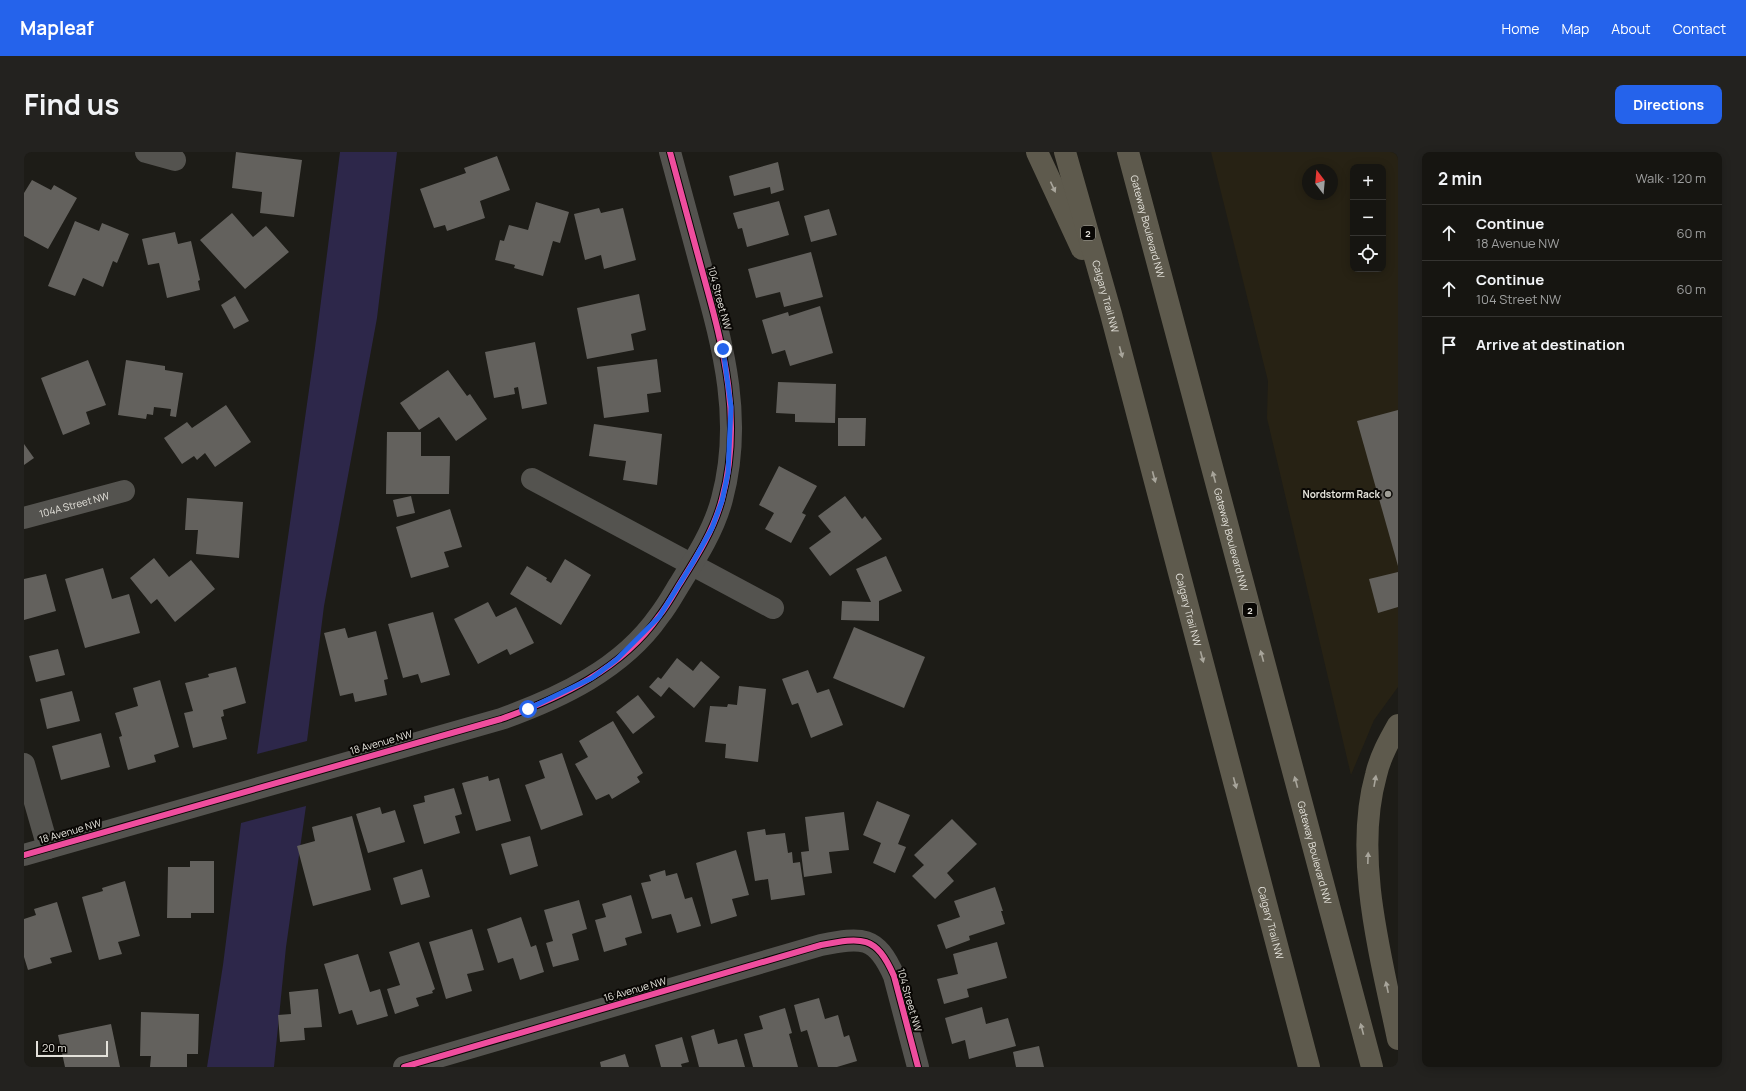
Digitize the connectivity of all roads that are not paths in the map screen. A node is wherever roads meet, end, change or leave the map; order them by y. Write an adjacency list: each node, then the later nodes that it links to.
1 (146, 152): 6 (street)
2 (670, 152): 11 (street, 104 Street NW)
3 (1037, 152): 7 (highway, one-way to 7)
4 (1065, 152): 7 (highway, Calgary Trail NW / 2)
5 (1128, 152): 22 (highway, Gateway Boulevard NW / 2, one-way to 5)
6 (175, 160)
7 (1111, 314): 21 (highway, Calgary Trail NW / 2, one-way to 21)
8 (532, 479): 11 (street)
9 (124, 490): 10 (street, 104A Street NW)
10 (24, 518)
11 (692, 564): 12 (street); 15 (street, 18 Avenue NW)
12 (773, 608)
13 (1398, 725): 18 (highway, one-way to 13)
14 (24, 764): 15 (street)
15 (48, 848): 16 (street, 18 Avenue NW)
16 (24, 855)
17 (873, 944): 19 (street, 16 Avenue NW); 20 (street, 104 Street NW)
18 (1398, 1039)
19 (404, 1067)
20 (918, 1067)
21 (1309, 1067)
22 (1372, 1067)

